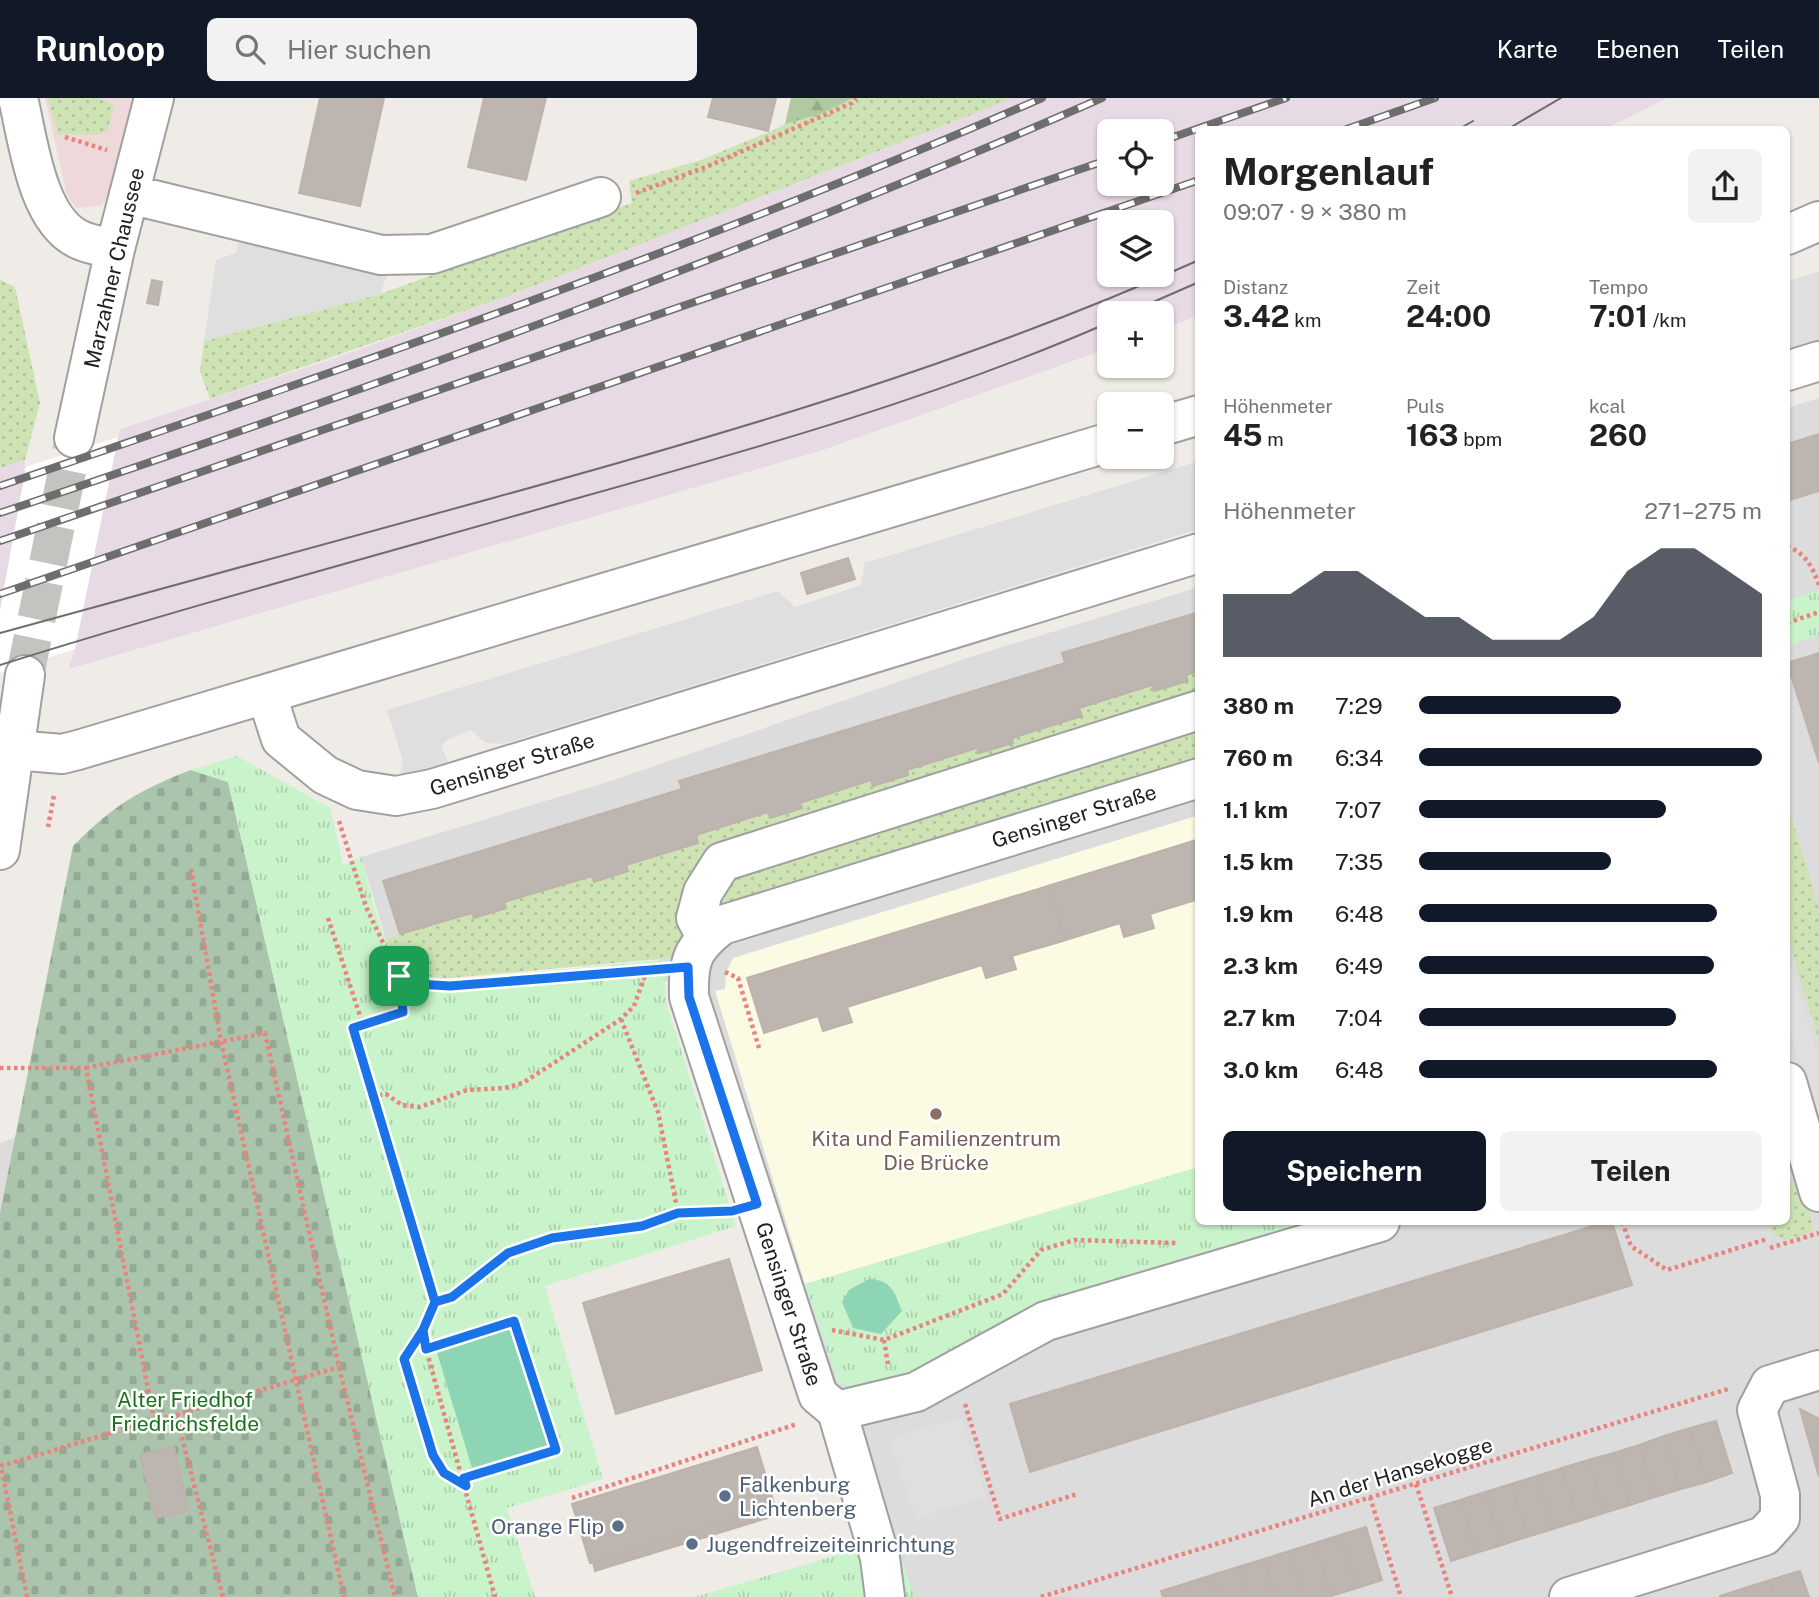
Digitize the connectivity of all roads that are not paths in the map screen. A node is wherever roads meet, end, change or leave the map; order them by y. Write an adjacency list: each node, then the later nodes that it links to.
1 (18, 98): 7 (street)
2 (154, 98): 3 (street, Marzahner Chaussee)
3 (129, 194): 4 (street); 7 (street, Marzahner Chaussee)
4 (601, 197)
5 (1819, 221): 6 (street)
6 (1790, 234)
7 (115, 249): 12 (street, Marzahner Chaussee)
8 (1819, 361): 9 (street)
9 (1790, 370)
10 (1195, 416): 11 (street)
11 (1174, 422)
12 (74, 438)
13 (1097, 446): 16 (street)
14 (1195, 554): 16 (street, Gensinger Straße)
15 (25, 675): 18 (street)
16 (267, 696): 18 (street)
17 (1195, 711): 21 (street)
18 (14, 750): 20 (street)
19 (1195, 779): 21 (street, Gensinger Straße)
20 (0, 850)
21 (697, 952): 26 (street, Gensinger Straße)
22 (1790, 1092): 23 (street)
23 (1819, 1192)
24 (1370, 1225): 26 (street, Gensinger Straße)
25 (1819, 1370): 28 (street)
26 (837, 1411): 27 (street)
27 (885, 1597)
28 (1569, 1597)

